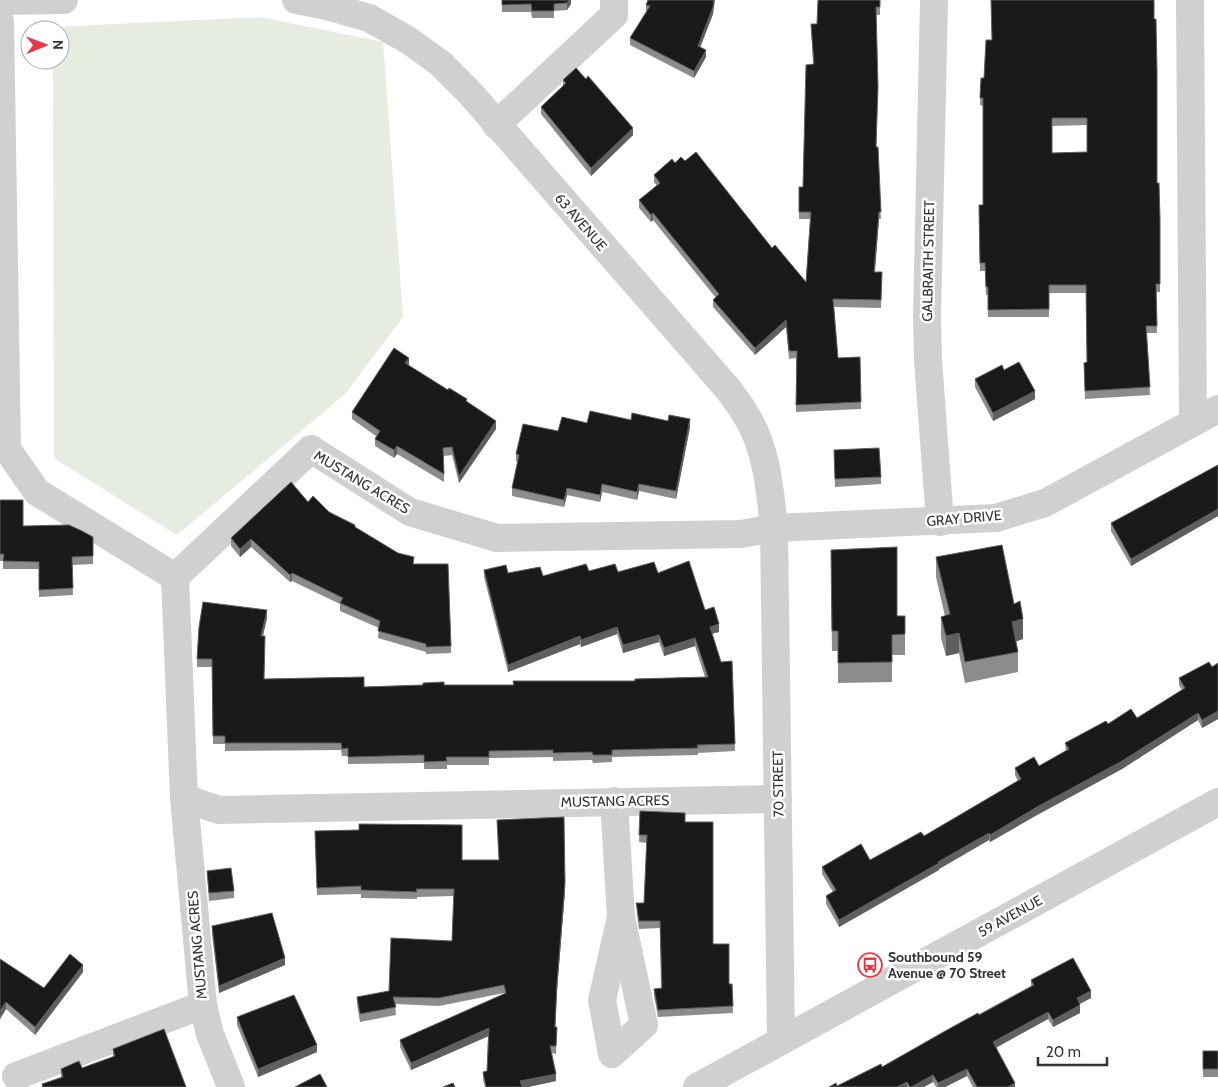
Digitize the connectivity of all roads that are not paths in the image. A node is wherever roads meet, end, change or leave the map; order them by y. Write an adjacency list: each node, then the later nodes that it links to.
1 (64, 0): 6 (street)
2 (296, 0): 8 (street, 63 AVENUE)
3 (614, 0): 8 (street)
4 (934, 0): 13 (street, GALBRAITH STREET)
5 (1190, 0): 11 (street)
6 (0, 1)
7 (0, 21): 9 (street)
8 (496, 125): 14 (street, 63 AVENUE)
9 (2, 250): 12 (street)
10 (1218, 409): 11 (street, GRAY DRIVE)
11 (1193, 422): 13 (street, GRAY DRIVE)
12 (4, 450): 15 (street)
13 (940, 522): 14 (street, GRAY DRIVE)
14 (774, 528): 15 (street, MUSTANG ACRES); 17 (street, 70 STREET)
15 (175, 577): 16 (street, MUSTANG ACRES)
16 (184, 798): 18 (street, MUSTANG ACRES); 21 (street, MUSTANG ACRES)
17 (778, 799): 18 (street, MUSTANG ACRES); 22 (street, 70 STREET)
18 (614, 801): 20 (street)
19 (1218, 802): 22 (street, 59 AVENUE)
20 (621, 917)
21 (203, 1005): 23 (street); 24 (street, MUSTANG ACRES)
22 (781, 1040): 25 (street, 59 AVENUE)
23 (13, 1077)
24 (231, 1087)
25 (697, 1087)

